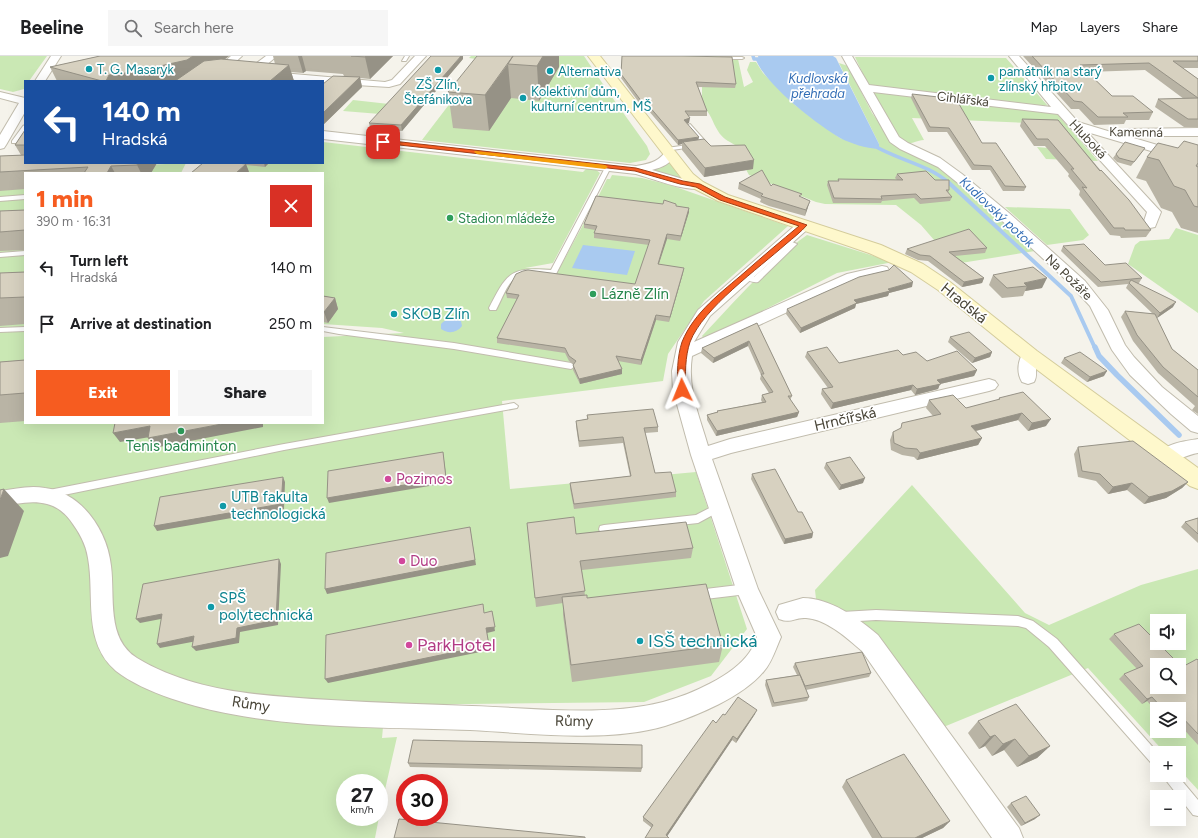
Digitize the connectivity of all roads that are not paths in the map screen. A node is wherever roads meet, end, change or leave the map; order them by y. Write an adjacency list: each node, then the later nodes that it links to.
1 (56, 56): 11 (street)
2 (237, 56): 10 (street)
3 (272, 56): 10 (street)
4 (421, 56): 10 (street)
5 (594, 56): 25 (street)
6 (847, 56): 12 (street, Na Požáře)
7 (1014, 56): 16 (street, Hluboká)
8 (712, 58): 9 (lane)
9 (742, 58)
10 (250, 73)
11 (41, 80)
12 (864, 88): 16 (street, Cihlářská); 47 (street, Na Požáře)
13 (0, 95): 14 (street)
14 (24, 101)
15 (24, 105): 17 (street)
16 (1061, 111): 18 (street, Hluboká)
17 (19, 124): 24 (street)
18 (1076, 125): 21 (street, Kamenná); 26 (street); 32 (street, Hluboká)
19 (690, 126): 25 (lane)
20 (24, 128): 23 (lane)
21 (1198, 132)
22 (324, 135): 27 (street, Hradská)
23 (24, 141)
24 (0, 145)
25 (669, 152): 28 (street, Hradská); 29 (street, Hradská)
26 (1198, 161)
27 (608, 167): 28 (street, Hradská); 37 (lane)
28 (636, 170): 29 (street, Hradská)
29 (698, 185): 33 (street, Hradská)
30 (24, 197): 31 (lane)
31 (0, 199)
32 (1150, 224)
33 (804, 225): 41 (street, Růmy); 42 (street, Hradská)
34 (24, 253): 35 (lane)
35 (0, 255)
36 (882, 270): 41 (street)
37 (493, 308)
38 (24, 329): 40 (lane)
39 (324, 329): 43 (lane)
40 (0, 330)
41 (683, 354): 49 (street, Růmy)
42 (1030, 355): 44 (street); 48 (street, Hradská)
43 (571, 366)
44 (1028, 378)
45 (989, 385): 49 (street, Hrnčířská)
46 (514, 406): 51 (lane)
47 (1198, 426)
48 (1182, 450): 50 (street, Hradská)
49 (701, 455): 53 (street, Růmy)
50 (1198, 480)
51 (43, 495): 52 (street, Růmy); 55 (street, Růmy)
52 (0, 499)
53 (719, 508): 54 (lane); 55 (street, Růmy)
54 (604, 529)
55 (747, 589): 56 (lane)
56 (684, 596)
57 (787, 612): 58 (street)
58 (833, 617): 59 (lane); 62 (street)
59 (1150, 753)
60 (1175, 782): 61 (lane)
61 (1198, 810)
62 (1009, 838)

